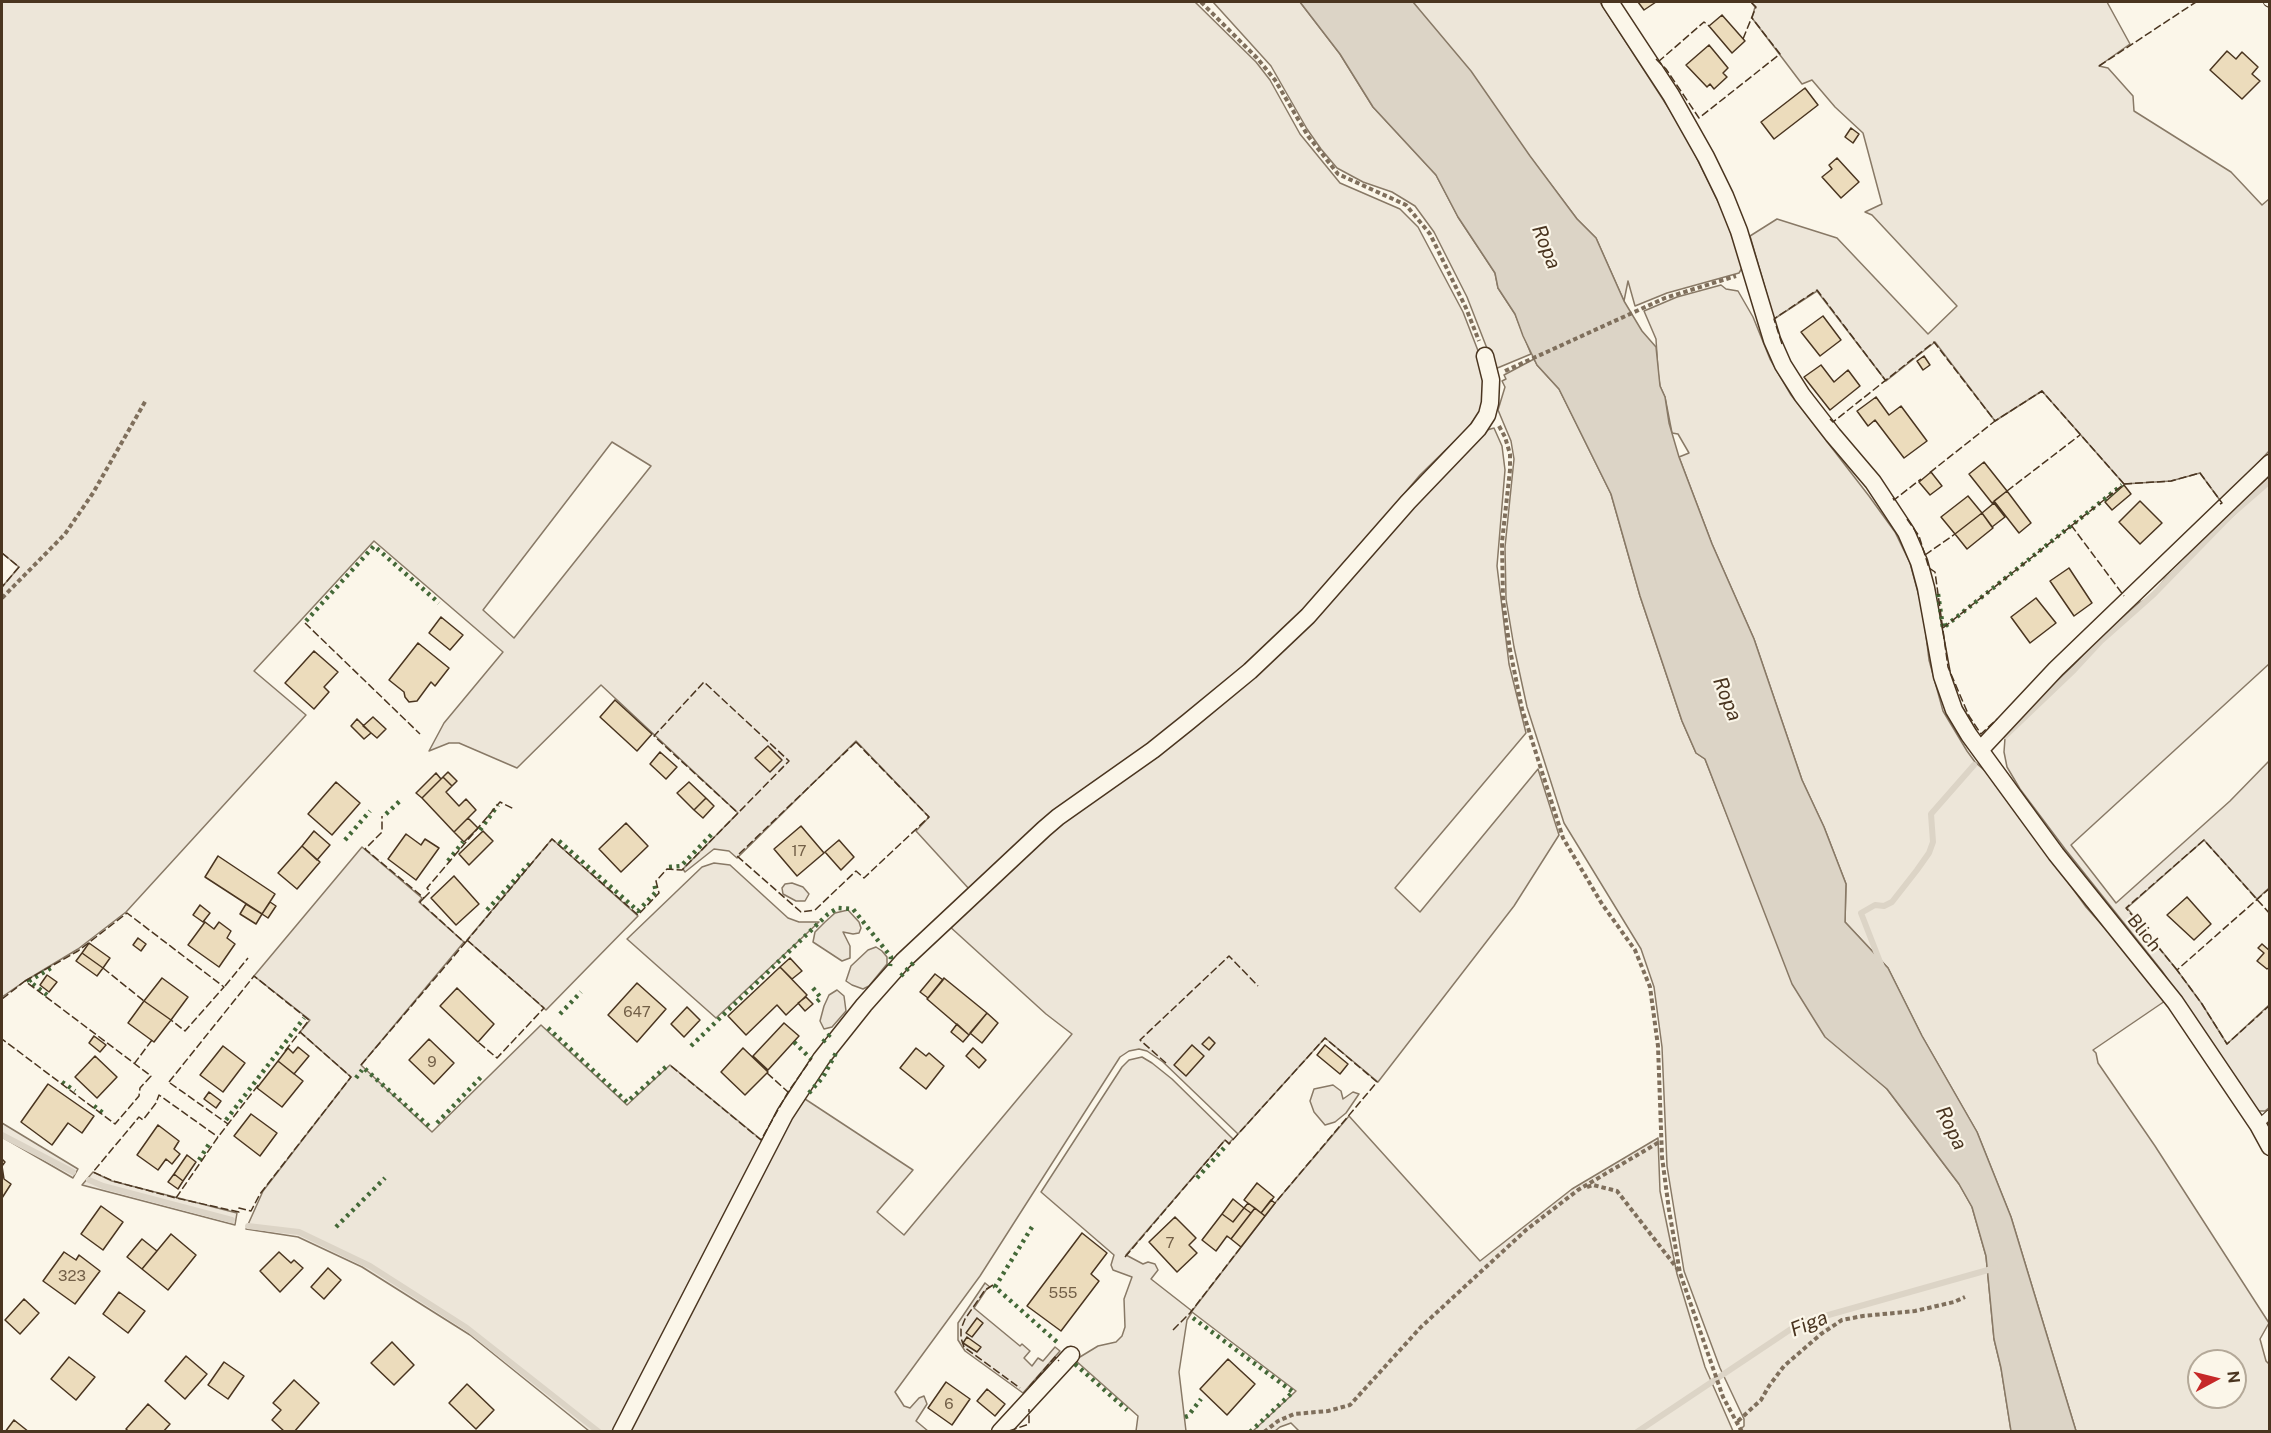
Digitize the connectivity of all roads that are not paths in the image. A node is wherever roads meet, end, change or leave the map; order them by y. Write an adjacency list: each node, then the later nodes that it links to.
1 (1610, 2): 4 (street, Blich)
2 (1485, 356): 8 (street)
3 (2270, 464): 4 (street)
4 (1981, 749): 5 (street, Blich)
5 (2264, 1119): 6 (street, Blich)
6 (2270, 1147)
7 (1071, 1355): 9 (street)
8 (621, 1430)
9 (1000, 1431)

